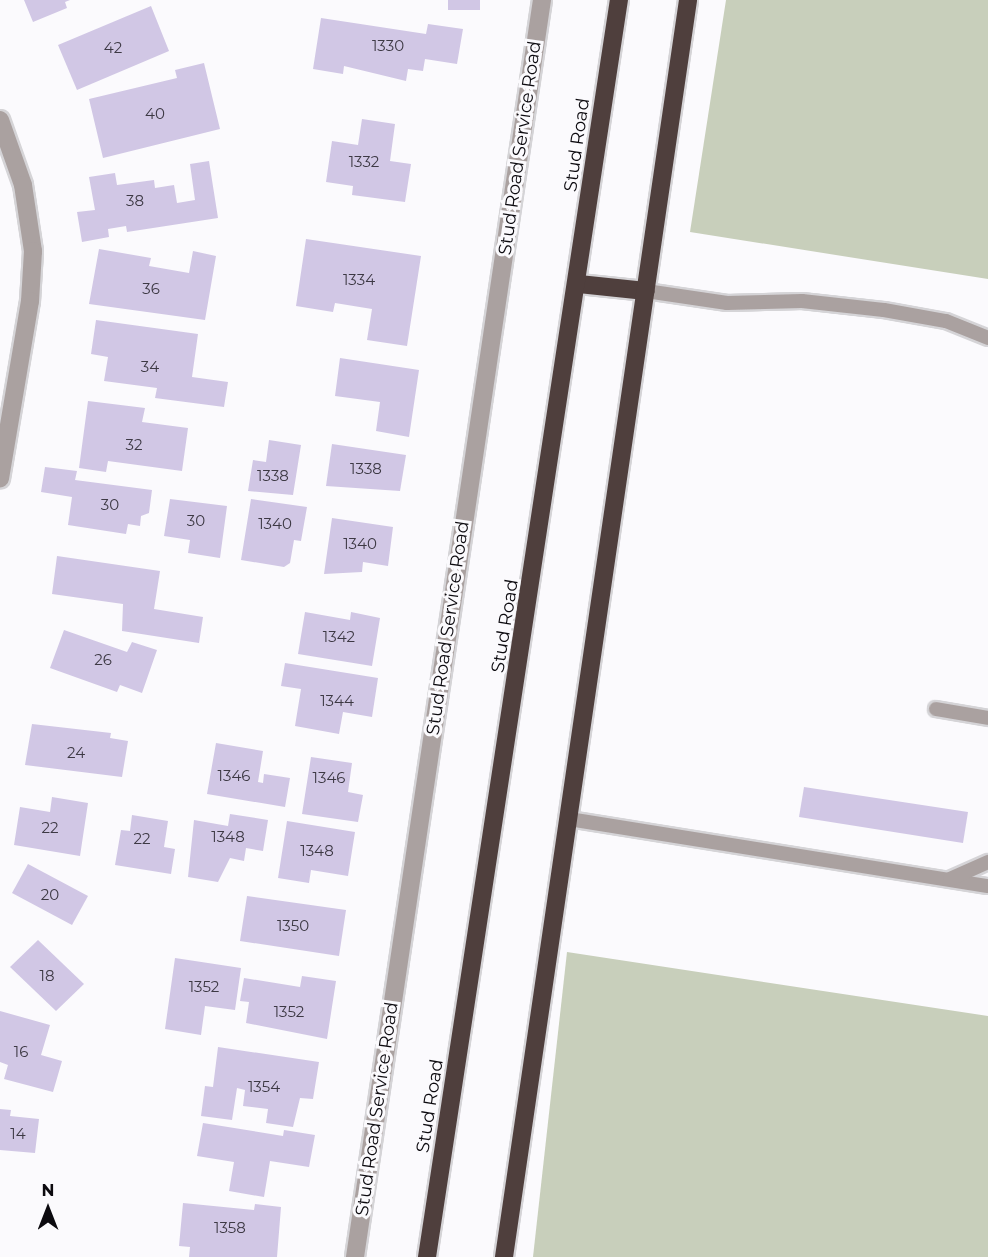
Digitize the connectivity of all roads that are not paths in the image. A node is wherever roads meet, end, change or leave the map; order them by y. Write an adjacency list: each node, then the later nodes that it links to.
1 (542, 0): 15 (street, Stud Road Service Road)
2 (619, 0): 5 (highway, Stud Road)
3 (688, 0): 6 (highway)
4 (0, 120): 8 (street)
5 (579, 284): 6 (highway); 16 (highway, Stud Road)
6 (646, 291): 7 (lane); 11 (highway)
7 (988, 338)
8 (0, 478)
9 (936, 709): 10 (lane)
10 (988, 718)
11 (568, 819): 13 (lane); 17 (highway)
12 (988, 862): 13 (lane)
13 (950, 879): 14 (lane)
14 (988, 886)
15 (355, 1257)
16 (427, 1257)
17 (504, 1257)

